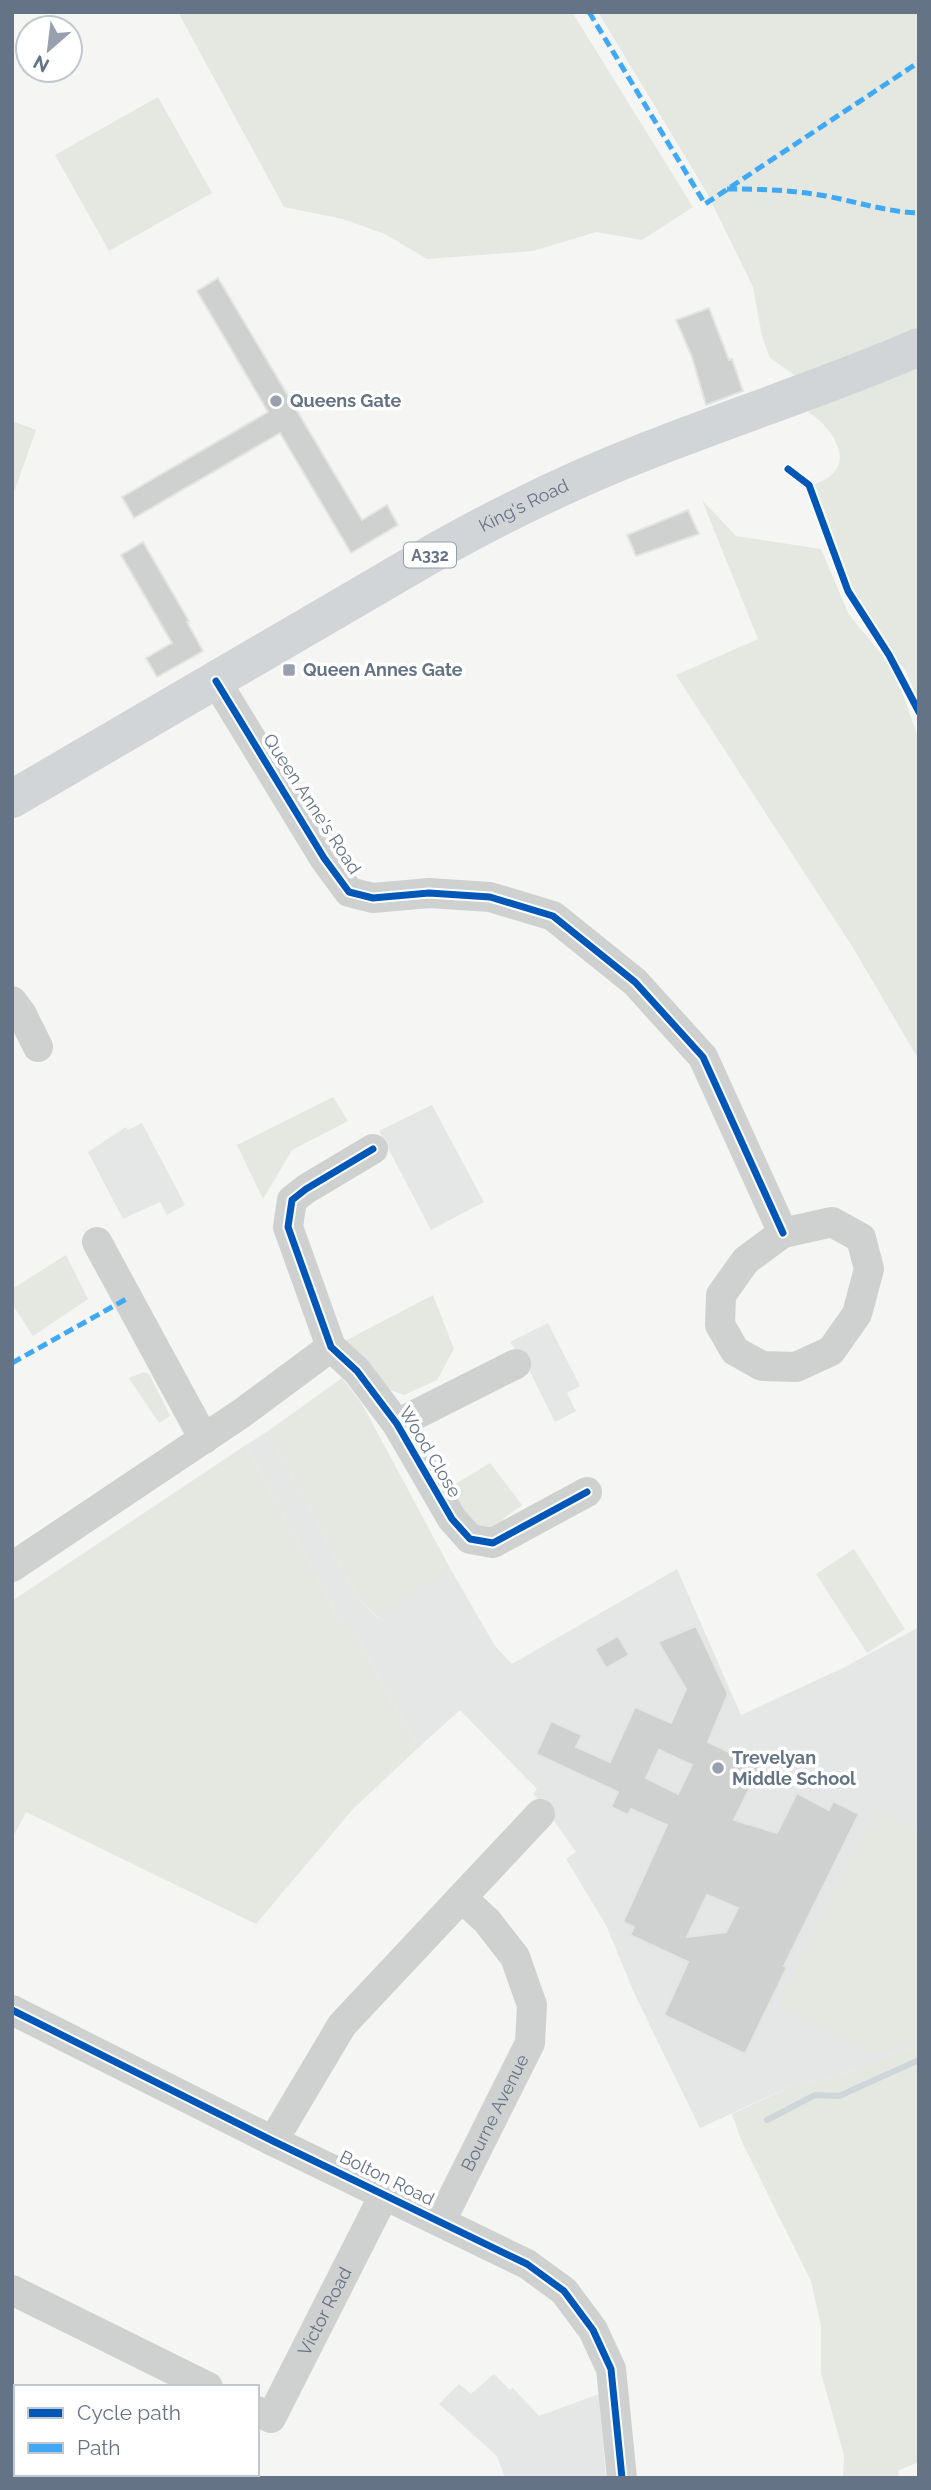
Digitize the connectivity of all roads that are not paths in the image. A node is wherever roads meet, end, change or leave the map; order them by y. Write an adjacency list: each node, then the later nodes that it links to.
1 (919, 347): 2 (main road, King's Road / A332)
2 (215, 681): 3 (main road, King's Road / A332); 7 (street, Queen Anne's Road)
3 (12, 799)
4 (12, 1001): 5 (street)
5 (38, 1047)
6 (373, 1149): 9 (street, Wood Close)
7 (783, 1233): 7 (street)
8 (97, 1242): 12 (street)
9 (331, 1347): 11 (street, Wood Close); 12 (street)
10 (516, 1364): 11 (street, Wood Close)
11 (397, 1424): 13 (street, Wood Close)
12 (204, 1438): 14 (street)
13 (587, 1492)
14 (12, 1567)
15 (540, 1814): 16 (street)
16 (463, 1898): 18 (street); 20 (street, Bourne Avenue)
17 (12, 2010): 18 (street, Bolton Road)
18 (273, 2141): 19 (street, Bolton Road)
19 (385, 2193): 20 (street, Bolton Road); 23 (street, Victor Road)
20 (441, 2221): 24 (street, Bolton Road)
21 (12, 2290): 22 (street)
22 (204, 2385)
23 (259, 2412)
24 (622, 2478)

